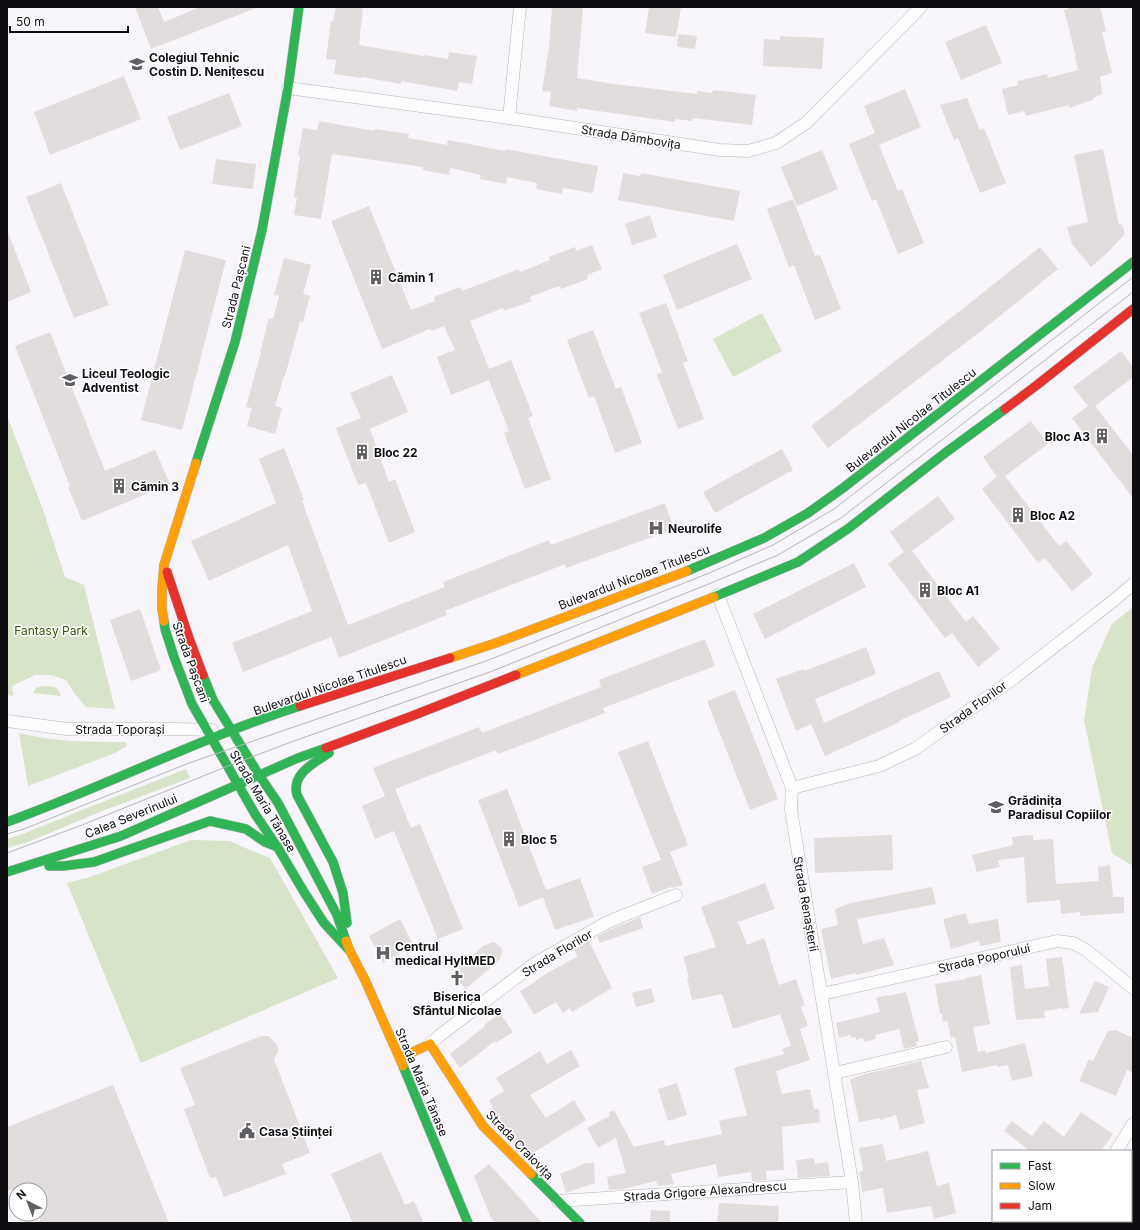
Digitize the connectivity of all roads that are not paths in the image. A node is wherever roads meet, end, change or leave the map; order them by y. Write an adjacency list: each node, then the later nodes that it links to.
1 (299, 7): 4 (main road, Strada Pașcani)
2 (520, 7): 5 (street)
3 (921, 7): 5 (street, Strada Dâmbovița)
4 (288, 88): 5 (street, Strada Dâmbovița); 8 (main road, Strada Pașcani)
5 (509, 118)
6 (1133, 262): 12 (main road, Bulevardul Nicolae Titulescu)
7 (1133, 309): 10 (main road)
8 (164, 565): 12 (main road, Strada Pașcani); 13 (main road, Strada Pașcani)
9 (1133, 584): 17 (street, Strada Florilor)
10 (718, 595): 14 (main road); 17 (street, Strada Renașterii)
11 (7, 721): 13 (street, Strada Toporași)
12 (233, 731): 13 (street, Strada Toporași); 15 (main road, Strada Maria Tănase)
13 (210, 735): 16 (main road, Strada Maria Tănase); 18 (main road)
14 (351, 739): 15 (main road); 23 (main road)
15 (259, 775): 16 (main road); 23 (main road, Strada Maria Tănase)
16 (238, 784): 19 (main road, Strada Maria Tănase); 20 (main road, Calea Severinului)
17 (792, 788): 25 (street, Strada Renașterii)
18 (7, 822)
19 (278, 848): 20 (main road); 23 (main road, Strada Maria Tănase)
20 (30, 866): 21 (main road, Calea Severinului)
21 (7, 872)
22 (676, 895): 26 (street, Strada Florilor)
23 (350, 951): 28 (main road, Strada Maria Tănase)
24 (1133, 988): 25 (street, Strada Poporului)
25 (822, 994): 29 (street, Strada Renașterii)
26 (430, 1044): 28 (main road); 33 (main road, Strada Craiovița)
27 (946, 1047): 29 (street)
28 (400, 1058): 34 (main road, Strada Maria Tănase)
29 (834, 1073): 32 (street, Strada Renașterii)
30 (1133, 1124): 31 (street)
31 (1117, 1150)
32 (852, 1182): 33 (street, Strada Grigore Alexandrescu); 36 (street, Strada Renașterii)
33 (558, 1201): 35 (main road, Strada Craiovița)
34 (468, 1223)
35 (580, 1223)
36 (856, 1223)

